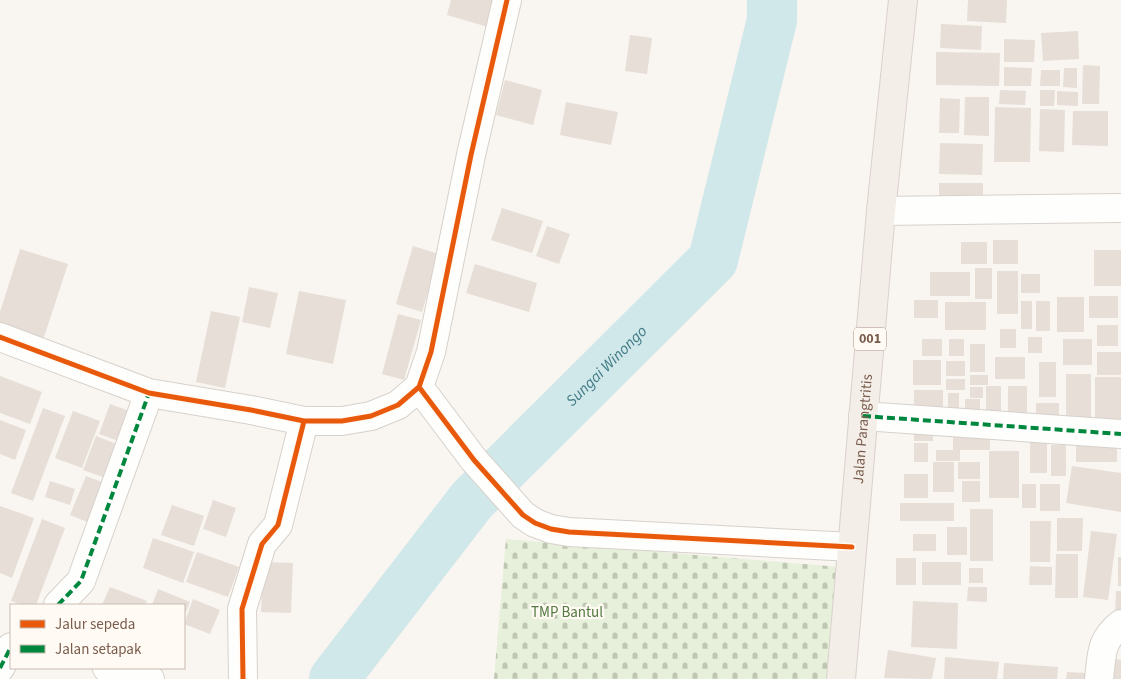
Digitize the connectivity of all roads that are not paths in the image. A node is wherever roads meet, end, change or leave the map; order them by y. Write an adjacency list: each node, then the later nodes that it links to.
1 (507, 0): 6 (street)
2 (903, 0): 4 (main road, Jalan Parangtritis / 001)
3 (1121, 208): 4 (street)
4 (881, 211): 8 (main road, Jalan Parangtritis / 001)
5 (0, 337): 7 (street)
6 (419, 387): 9 (street); 11 (street)
7 (150, 393): 9 (street); 12 (street)
8 (863, 416): 10 (street); 11 (main road, Jalan Parangtritis / 001)
9 (304, 422): 18 (street)
10 (1121, 434)
11 (852, 547): 19 (main road, Jalan Parangtritis / 001)
12 (59, 604)
13 (1121, 624): 20 (street)
14 (10, 649): 15 (street)
15 (0, 668)
16 (111, 669): 17 (street)
17 (150, 679)
18 (243, 679)
19 (842, 679)
20 (1098, 679)

